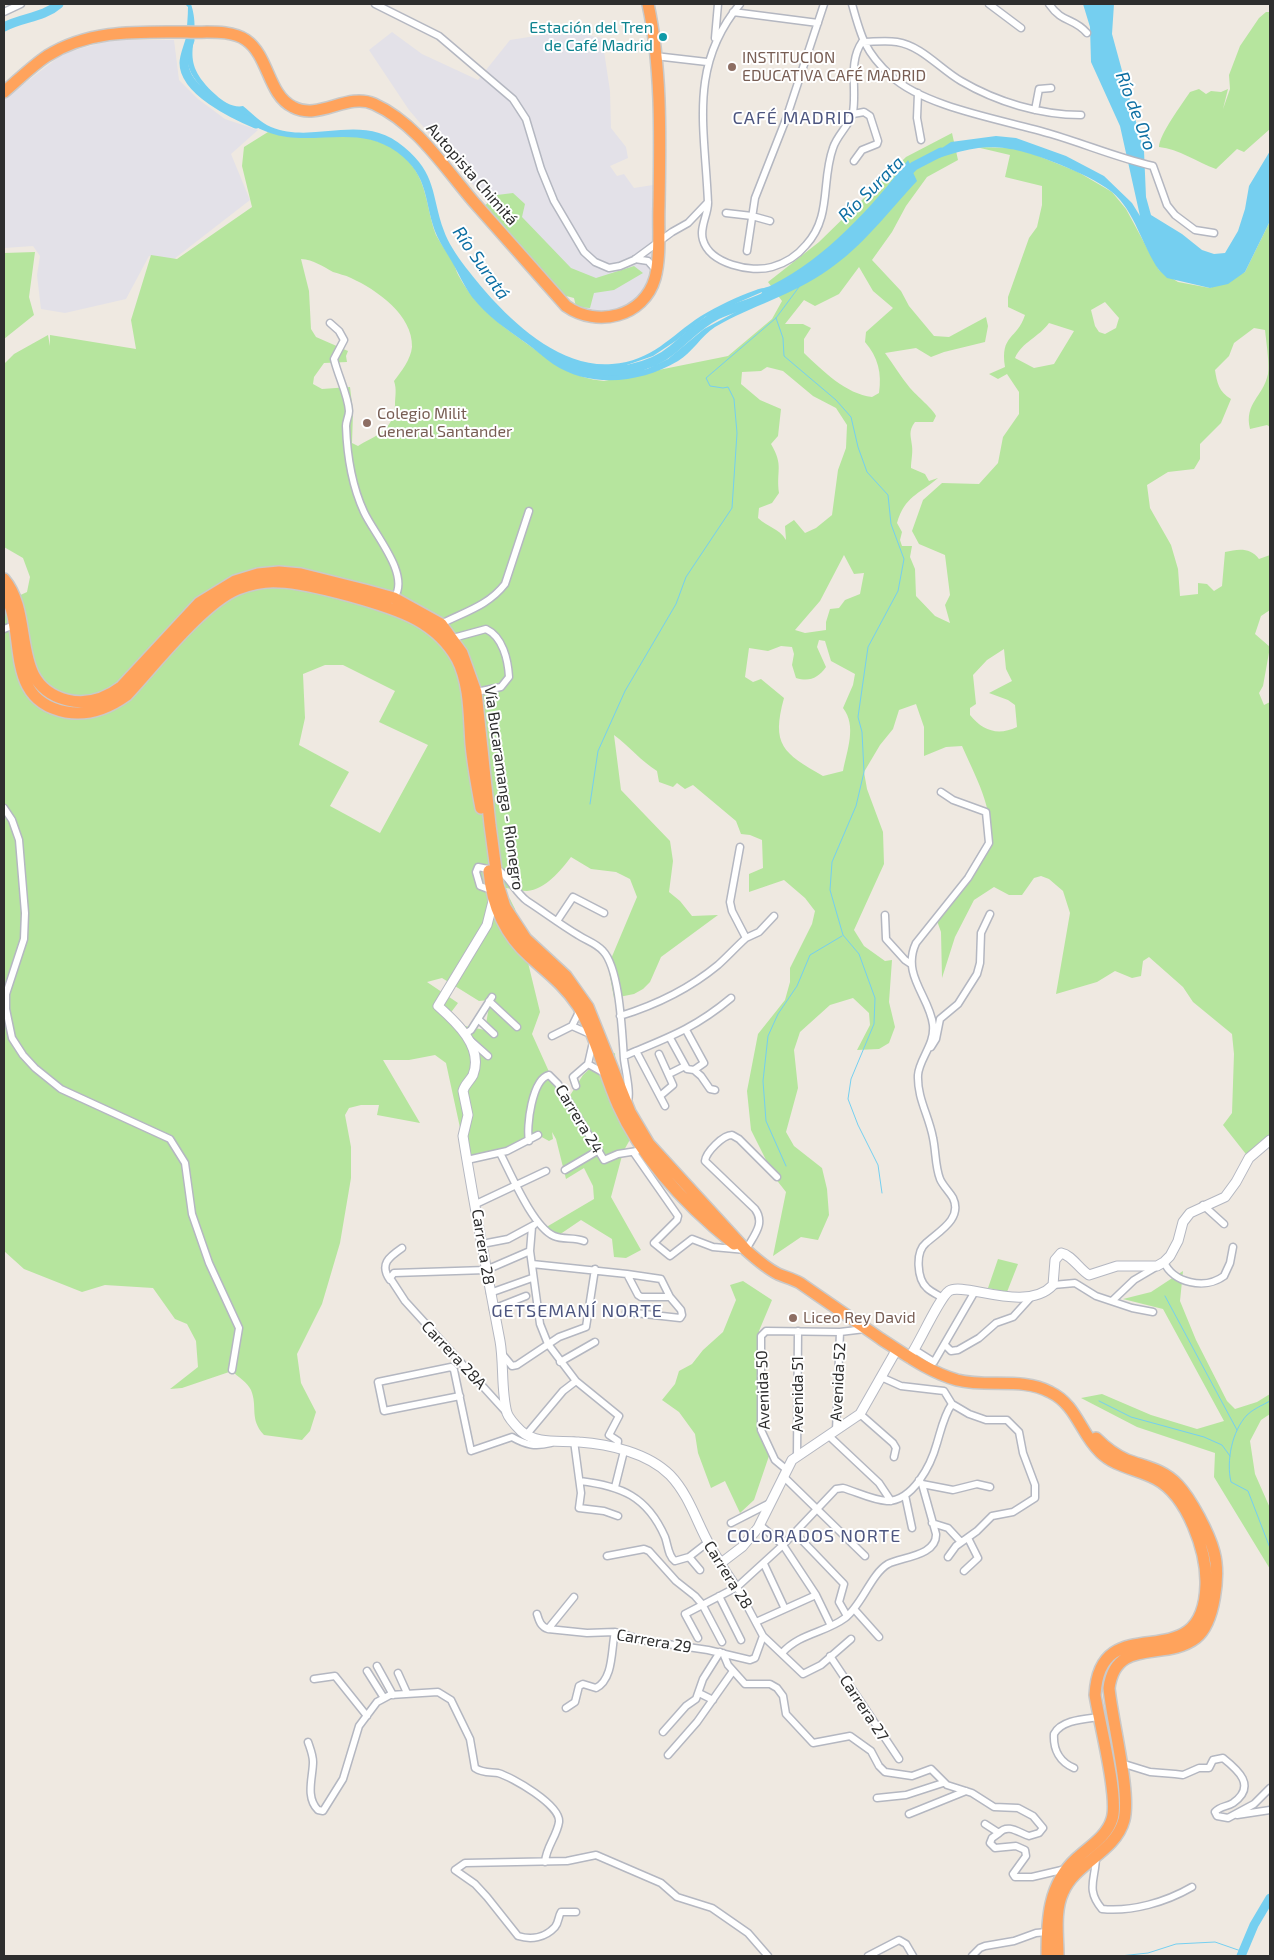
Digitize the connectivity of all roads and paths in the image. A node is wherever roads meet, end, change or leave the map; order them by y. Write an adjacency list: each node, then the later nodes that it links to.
1 (21, 4): 10 (street)
2 (375, 4): 36 (street)
3 (648, 4): 17 (highway, Autopista Chimitá)
4 (718, 4): 15 (street)
5 (740, 4): 11 (street)
6 (824, 4): 12 (street)
7 (852, 4): 16 (street)
8 (988, 4): 13 (street)
9 (1048, 4): 14 (street)
10 (4, 12)
11 (733, 12): 12 (street); 15 (street)
12 (818, 23): 29 (street)
13 (1021, 28)
14 (1087, 33)
15 (715, 42): 18 (street)
16 (862, 42): 21 (street); 22 (street); 23 (street)
17 (655, 56): 18 (street); 31 (highway, Autopista Chimitá)
18 (707, 62): 27 (street)
19 (1051, 88): 22 (street)
20 (4, 92): 37 (highway, Autopista Chimitá)
21 (918, 94): 25 (street); 33 (street)
22 (1035, 110): 24 (street)
23 (853, 114): 26 (street); 27 (street)
24 (1081, 114)
25 (921, 140)
26 (854, 161)
27 (708, 202): 32 (street)
28 (726, 213): 29 (street)
29 (752, 216): 30 (street); 35 (street)
30 (770, 221)
31 (658, 225): 32 (street); 34 (highway, Autopista Chimitá)
32 (672, 232): 34 (street)
33 (1214, 233)
34 (658, 243): 36 (street); 37 (highway, Autopista Chimitá)
35 (747, 252)
36 (634, 260): 37 (street)
37 (657, 270)
38 (330, 323): 42 (street)
39 (529, 511): 43 (street)
40 (4, 579): 42 (highway, Vía Bucaramanga - Rionegro)
41 (4, 592): 44 (highway, Vía Bucaramanga - Rionegro)
42 (394, 598): 43 (highway, Vía Bucaramanga - Rionegro)
43 (441, 624): 45 (highway, Vía Bucaramanga - Rionegro)
44 (9, 627): 50 (highway, Vía Bucaramanga - Rionegro)
45 (453, 638): 46 (highway, Vía Bucaramanga - Rionegro); 46 (street)
46 (476, 692): 50 (highway, Vía Bucaramanga - Rionegro)
47 (941, 792): 60 (street)
48 (4, 808): 137 (street)
49 (740, 847): 59 (street)
50 (492, 868): 51 (highway, Vía Bucaramanga - Rionegro); 57 (street); 86 (highway, Vía Bucaramanga - Rionegro)
51 (492, 896): 56 (highway, Vía Bucaramanga - Rionegro); 58 (street)
52 (604, 912): 57 (street)
53 (990, 914): 73 (street)
54 (885, 915): 60 (street)
55 (774, 916): 59 (street)
56 (501, 920): 58 (street); 62 (highway, Vía Bucaramanga - Rionegro)
57 (557, 921): 63 (street)
58 (487, 925): 69 (street, Carrera 28)
59 (746, 938): 63 (street)
60 (911, 964): 73 (street)
61 (731, 998): 67 (street)
62 (580, 1010): 65 (street); 71 (highway, Vía Bucaramanga - Rionegro)
63 (620, 1016): 77 (street)
64 (478, 1019): 66 (street); 68 (street); 69 (street)
65 (572, 1026): 70 (street); 71 (street)
66 (517, 1027)
67 (686, 1030): 72 (street); 80 (street)
68 (494, 1034)
69 (466, 1036): 76 (street); 94 (street, Carrera 28)
70 (552, 1036)
71 (592, 1038): 78 (street); 81 (highway, Vía Bucaramanga - Rionegro)
72 (670, 1038): 74 (street); 79 (street)
73 (930, 1048): 122 (street)
74 (636, 1051): 77 (street); 85 (street)
75 (659, 1054): 82 (street)
76 (488, 1056)
77 (624, 1056): 86 (street)
78 (588, 1064): 81 (street); 83 (street)
79 (685, 1066): 80 (street); 82 (street)
80 (694, 1070): 84 (street)
81 (606, 1074): 92 (highway, Vía Bucaramanga - Rionegro)
82 (669, 1074): 85 (street)
83 (576, 1086)
84 (715, 1090)
85 (660, 1096): 87 (street)
86 (627, 1103): 107 (highway, Vía Bucaramanga - Rionegro)
87 (665, 1106)
88 (538, 1135): 90 (street)
89 (1270, 1140): 100 (street)
90 (529, 1141): 91 (street, Carrera 24); 93 (street)
91 (599, 1150): 92 (street, Carrera 24); 95 (street)
92 (638, 1150): 107 (highway, Vía Bucaramanga - Rionegro); 107 (street)
93 (500, 1153): 94 (street); 98 (street)
94 (467, 1160): 99 (street, Carrera 28)
95 (565, 1170)
96 (546, 1171): 98 (street)
97 (777, 1177): 107 (street)
98 (517, 1186): 99 (street); 102 (street)
99 (476, 1204): 104 (street, Carrera 28)
100 (1203, 1205): 101 (street); 110 (street)
101 (1224, 1224)
102 (535, 1225): 103 (street); 104 (street); 108 (street)
103 (584, 1241)
104 (482, 1244): 112 (street, Carrera 28)
105 (1233, 1247): 110 (street)
106 (402, 1248): 115 (street)
107 (746, 1250): 127 (highway, Vía Bucaramanga - Rionegro)
108 (530, 1251): 109 (street); 112 (street)
109 (532, 1264): 111 (street); 114 (street)
110 (1160, 1264): 116 (street); 123 (street)
111 (595, 1269): 113 (street); 131 (street)
112 (486, 1270): 115 (street); 117 (street, Carrera 28)
113 (624, 1273): 121 (street); 121 (street)
114 (532, 1278): 117 (street); 131 (street)
115 (390, 1280): 142 (street, Carrera 28A)
116 (1053, 1285): 120 (street); 123 (street)
117 (490, 1293): 124 (street, Carrera 28)
118 (974, 1293): 120 (street); 122 (street); 132 (street)
119 (526, 1296): 124 (street)
120 (1032, 1296): 132 (street)
121 (670, 1297): 125 (street)
122 (943, 1298): 135 (street)
123 (1112, 1301): 126 (street)
124 (493, 1309): 134 (street, Carrera 28)
125 (626, 1312)
126 (1153, 1312)
127 (866, 1329): 129 (street); 133 (highway, Vía Bucaramanga - Rionegro)
128 (798, 1332): 129 (street); 151 (street, Avenida 51); 153 (street, Avenida 50)
129 (840, 1332): 146 (street, Avenida 52)
130 (595, 1342): 136 (street)
131 (548, 1344): 134 (street); 136 (street)
132 (945, 1345): 135 (street)
133 (897, 1349): 135 (highway, Vía Bucaramanga - Rionegro); 138 (street)
134 (502, 1354): 142 (street, Carrera 28)
135 (912, 1354): 144 (highway, Vía Bucaramanga - Rionegro)
136 (560, 1362): 139 (street)
137 (232, 1370)
138 (881, 1377): 141 (street); 143 (street)
139 (574, 1381): 145 (street); 150 (street)
140 (460, 1396): 140 (street); 147 (street)
141 (952, 1404): 155 (street); 168 (street)
142 (507, 1414): 145 (street)
143 (860, 1414): 146 (street); 152 (street)
144 (1083, 1427): 214 (highway, Vía Bucaramanga - Rionegro); 219 (highway, Vía Bucaramanga - Rionegro)
145 (523, 1432): 147 (street); 149 (street, Carrera 28)
146 (832, 1433): 151 (street); 159 (street, Avenida 52)
147 (512, 1437): 149 (street)
148 (574, 1442): 149 (street, Carrera 28); 150 (street, Carrera 28); 154 (street)
149 (555, 1443)
150 (621, 1450): 156 (street); 170 (street, Carrera 28)
151 (797, 1457): 153 (street)
152 (894, 1457)
153 (785, 1473): 160 (street); 161 (street, Avenida 50)
154 (580, 1481): 156 (street); 162 (street)
155 (921, 1482): 157 (street); 158 (street); 164 (street)
156 (615, 1487): 173 (street)
157 (990, 1487)
158 (905, 1495): 159 (street); 166 (street)
159 (893, 1500): 161 (street)
160 (771, 1503): 163 (street); 165 (street)
161 (817, 1508): 167 (street); 174 (street, Avenida 50)
162 (618, 1516)
163 (731, 1523)
164 (932, 1524): 169 (street); 186 (street)
165 (760, 1526): 171 (street); 176 (street)
166 (912, 1528)
167 (794, 1533): 171 (street); 188 (street)
168 (968, 1538): 169 (street); 179 (street)
169 (961, 1542): 175 (street)
170 (707, 1543): 173 (street); 176 (street, Carrera 28)
171 (783, 1545): 177 (street); 181 (street)
172 (607, 1556): 184 (street)
173 (689, 1556): 178 (street)
174 (865, 1556)
175 (948, 1557)
176 (721, 1563): 180 (street, Carrera 28)
177 (764, 1564): 180 (street); 185 (street)
178 (700, 1570)
179 (964, 1570)
180 (737, 1587): 182 (street); 189 (street, Carrera 28)
181 (816, 1595): 185 (street); 190 (street)
182 (719, 1596): 184 (street); 197 (street)
183 (574, 1597): 191 (street)
184 (702, 1604): 195 (street); 198 (street)
185 (786, 1609): 189 (street)
186 (854, 1609): 188 (street); 194 (street)
187 (538, 1614): 191 (street)
188 (847, 1616): 190 (street)
189 (756, 1622): 193 (street, Carrera 28)
190 (831, 1626): 199 (street)
191 (548, 1629): 192 (street, Carrera 29)
192 (615, 1632): 200 (street, Carrera 29); 212 (street)
193 (763, 1636): 199 (street, Carrera 28); 200 (street, Carrera 29)
194 (879, 1637)
195 (698, 1638)
196 (851, 1639): 201 (street)
197 (741, 1640)
198 (722, 1642)
199 (782, 1652): 201 (street, Carrera 28)
200 (722, 1653): 204 (street); 208 (street)
201 (830, 1656): 218 (street, Carrera 27)
202 (376, 1666): 209 (street)
203 (367, 1671): 210 (street)
204 (733, 1671): 211 (street); 221 (street)
205 (398, 1672): 207 (street)
206 (314, 1679): 213 (street)
207 (408, 1693): 209 (street); 231 (street)
208 (698, 1693): 211 (street); 215 (street)
209 (394, 1694): 210 (street)
210 (384, 1698): 213 (street)
211 (712, 1700): 217 (street)
212 (566, 1708)
213 (367, 1716): 216 (street)
214 (1099, 1718): 220 (street); 232 (highway, Vía Bucaramanga - Rionegro)
215 (663, 1732)
216 (308, 1742)
217 (668, 1755)
218 (899, 1759)
219 (1120, 1762): 227 (street); 230 (highway, Vía Bucaramanga - Rionegro)
220 (1074, 1768)
221 (943, 1783): 223 (street); 224 (street)
222 (1270, 1788): 227 (street)
223 (966, 1791): 226 (street); 229 (street)
224 (877, 1798)
225 (1270, 1810): 227 (street)
226 (909, 1814)
227 (1236, 1816)
228 (984, 1824): 229 (street)
229 (998, 1833): 232 (street)
230 (1096, 1856): 233 (street); 241 (highway, Vía Bucaramanga - Rionegro)
231 (544, 1862): 234 (street); 236 (street)
232 (1067, 1869): 235 (highway, Vía Bucaramanga - Rionegro)
233 (1192, 1887)
234 (576, 1912)
235 (1047, 1932): 239 (street); 240 (highway, Vía Bucaramanga - Rionegro)
236 (768, 1956)
237 (868, 1956): 238 (street)
238 (913, 1956)
239 (972, 1956)
240 (1048, 1956)
241 (1058, 1956)

